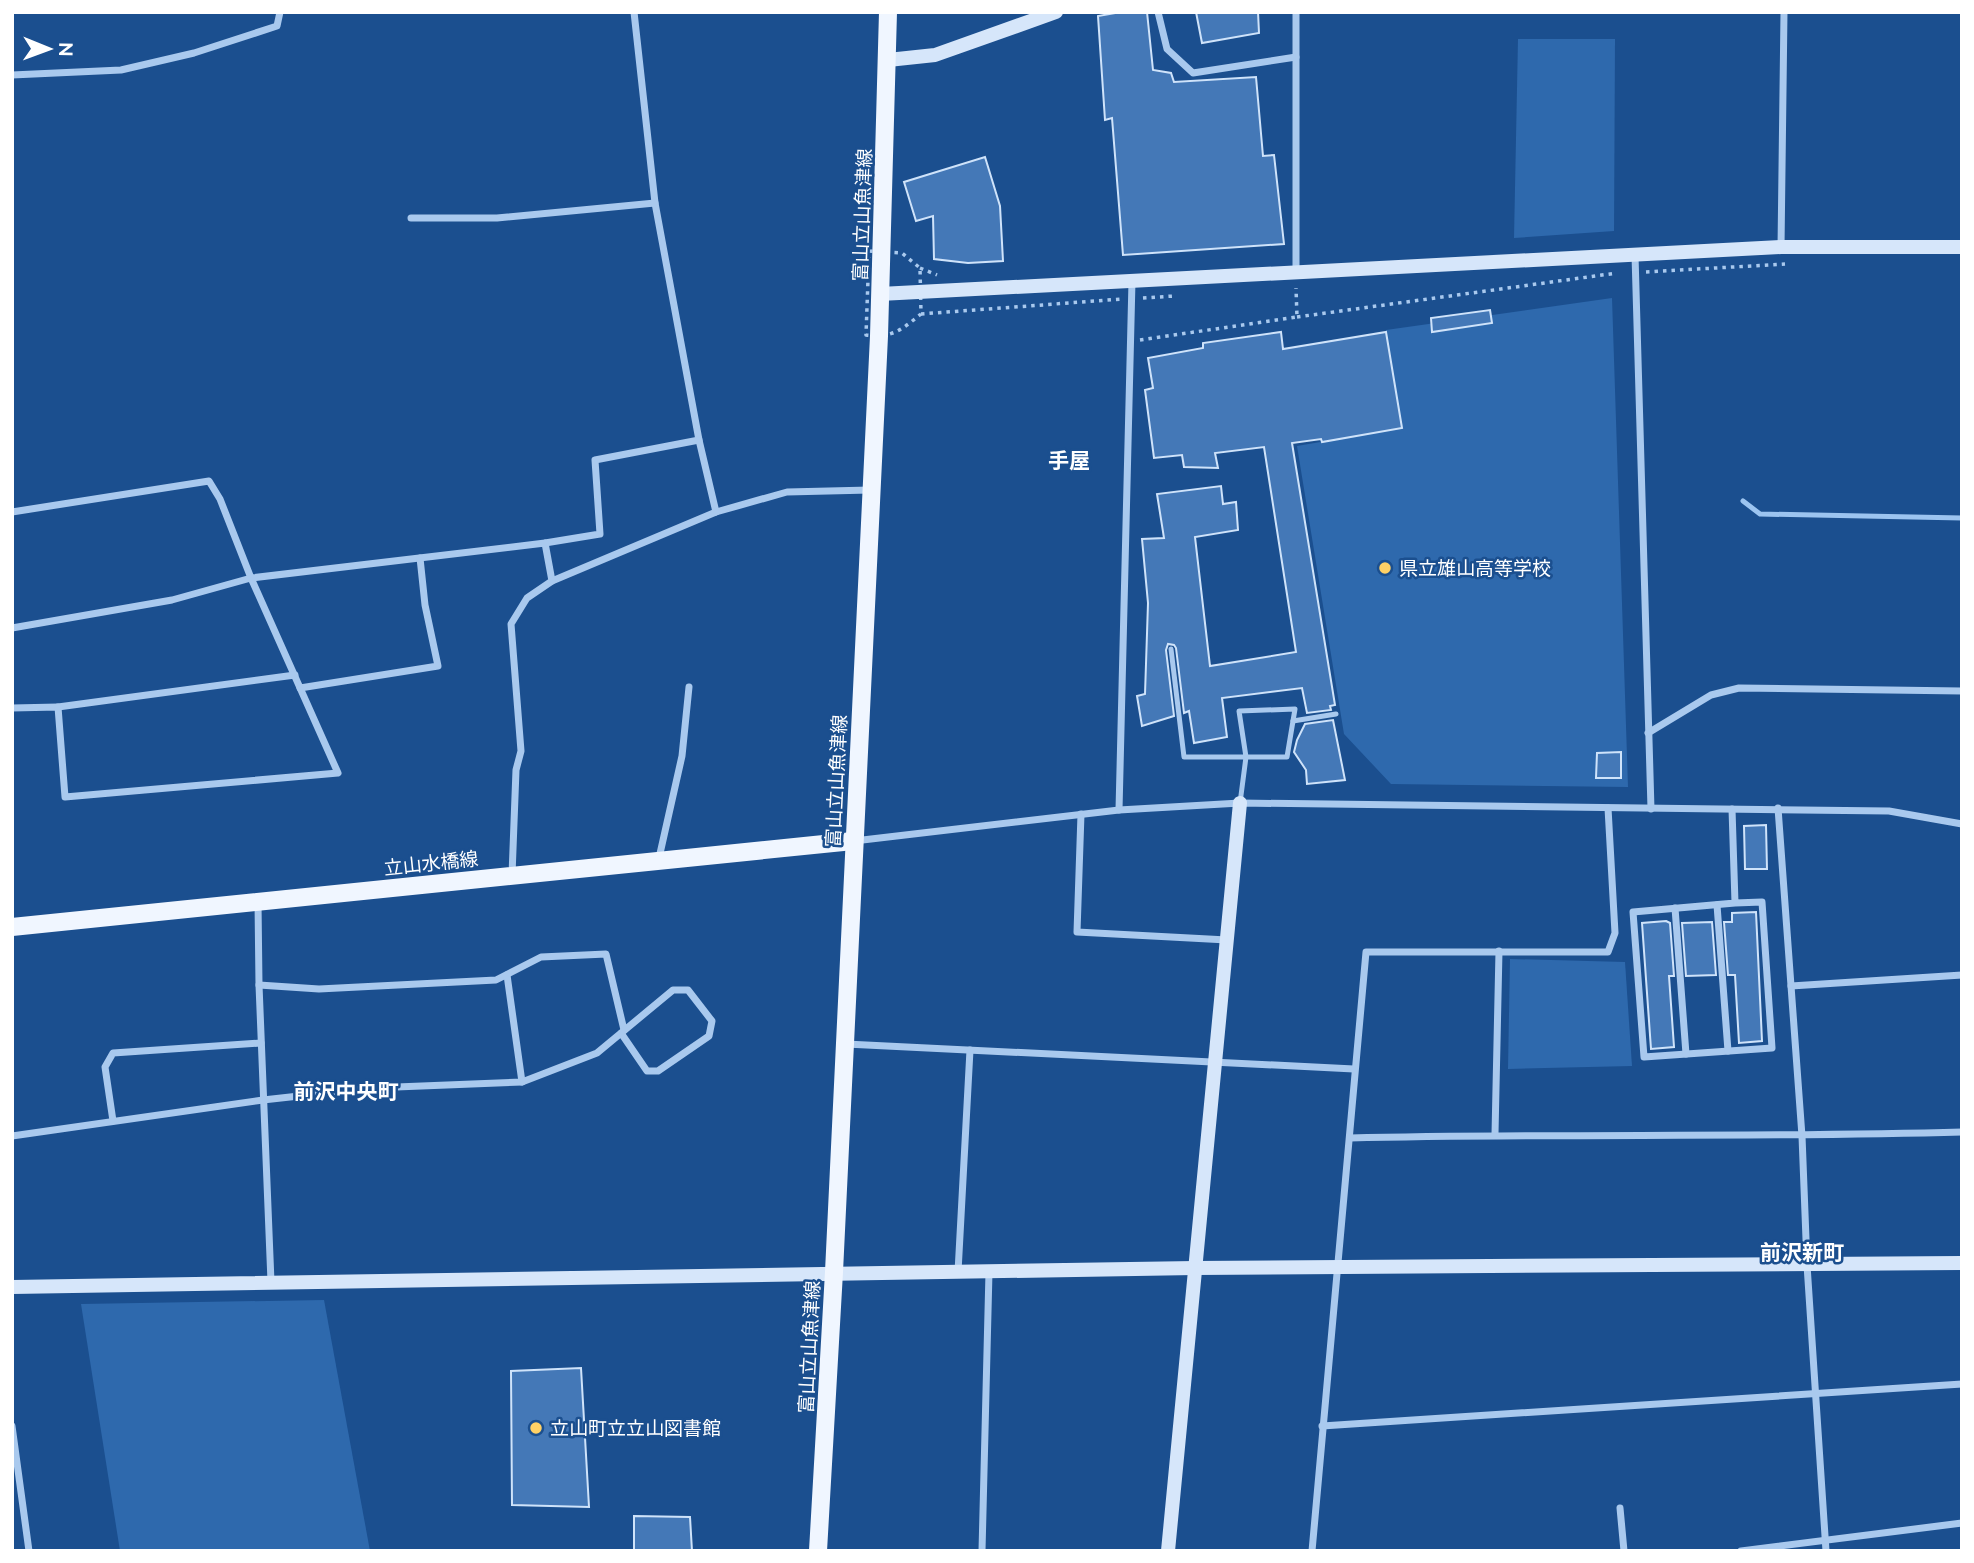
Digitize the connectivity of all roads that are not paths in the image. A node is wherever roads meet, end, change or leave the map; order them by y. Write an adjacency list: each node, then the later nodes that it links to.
1 (280, 12): 10 (street)
2 (634, 12): 11 (street)
3 (888, 12): 9 (main road, 富山立山魚津線)
4 (1056, 12): 9 (street)
5 (1158, 12): 8 (street)
6 (1296, 12): 8 (street)
7 (1784, 12): 13 (street)
8 (1296, 57): 16 (street)
9 (888, 60): 18 (main road, 富山立山魚津線)
10 (12, 75)
11 (655, 203): 12 (street); 19 (street)
12 (411, 218)
13 (1781, 247): 14 (street); 15 (street)
14 (1962, 247)
15 (1635, 255): 16 (street); 37 (street)
16 (1296, 274): 17 (street)
17 (1132, 281): 18 (street); 43 (street)
18 (880, 294): 20 (main road, 富山立山魚津線)
19 (699, 440): 21 (street); 23 (street)
20 (871, 490): 21 (street); 47 (main road, 富山立山魚津線)
21 (716, 512): 26 (street)
22 (12, 513): 25 (street)
23 (545, 543): 24 (street); 26 (street)
24 (420, 558): 25 (street); 31 (street)
25 (251, 578): 27 (street); 29 (street)
26 (552, 581): 49 (street)
27 (12, 628)
28 (1171, 649): 38 (lane)
29 (295, 675): 31 (street); 33 (street)
30 (689, 687): 48 (street)
31 (300, 688): 33 (street)
32 (1962, 691): 37 (street)
33 (58, 707): 34 (street)
34 (12, 708)
35 (1336, 714): 36 (lane)
36 (1293, 721): 38 (lane); 38 (lane)
37 (1648, 733): 41 (street)
38 (1246, 757): 39 (lane)
39 (1240, 803): 40 (street); 43 (street); 55 (street)
40 (1608, 808): 41 (street); 56 (street)
41 (1651, 808): 44 (street)
42 (1778, 808): 44 (street); 46 (street); 60 (street)
43 (1119, 810): 45 (street)
44 (1732, 810): 51 (street)
45 (1082, 814): 47 (street); 55 (street)
46 (1962, 824)
47 (853, 841): 48 (main road, 立山水橋線); 63 (main road, 富山立山魚津線)
48 (658, 861): 49 (main road, 立山水橋線)
49 (512, 875): 50 (main road, 立山水橋線)
50 (258, 902): 54 (main road, 立山水橋線); 59 (street)
51 (1735, 903): 52 (street); 65 (street)
52 (1717, 905): 53 (street); 65 (street)
53 (1675, 908): 66 (street); 66 (street)
54 (12, 927)
55 (1228, 940): 67 (street)
56 (1499, 951): 68 (street); 73 (street)
57 (507, 975): 59 (street); 61 (street); 69 (street)
58 (1962, 975): 60 (street)
59 (259, 985): 62 (street)
60 (1791, 986): 75 (street)
61 (623, 1031): 61 (street); 69 (street)
62 (261, 1043): 70 (street); 71 (street)
63 (845, 1044): 64 (street); 82 (main road, 富山立山魚津線)
64 (970, 1050): 67 (street); 83 (street)
65 (1728, 1051): 66 (street)
66 (1686, 1054)
67 (1215, 1062): 68 (street); 79 (street)
68 (1354, 1069): 76 (street)
69 (522, 1082): 70 (street)
70 (263, 1100): 71 (street); 84 (street)
71 (113, 1121): 74 (street)
72 (1962, 1132): 75 (street)
73 (1495, 1134): 75 (street); 76 (street)
74 (12, 1136)
75 (1802, 1136): 78 (street)
76 (1350, 1139): 80 (street)
77 (1962, 1263): 78 (street)
78 (1807, 1265): 80 (street); 87 (street)
79 (1195, 1268): 80 (street); 81 (street); 96 (street)
80 (1337, 1268): 89 (street)
81 (989, 1271): 83 (street); 95 (street)
82 (834, 1272): 83 (street); 84 (street); 94 (main road, 富山立山魚津線)
83 (958, 1272)
84 (271, 1282): 85 (street)
85 (12, 1287)
86 (1962, 1384): 87 (street)
87 (1816, 1393): 89 (street); 92 (street)
88 (12, 1426): 93 (street)
89 (1322, 1426): 97 (street)
90 (1620, 1508): 98 (street)
91 (1962, 1523): 92 (street)
92 (1826, 1540): 99 (street); 100 (street)
93 (29, 1551)
94 (818, 1551)
95 (982, 1551)
96 (1168, 1551)
97 (1312, 1551)
98 (1624, 1551)
99 (1741, 1551)
100 (1826, 1551)

